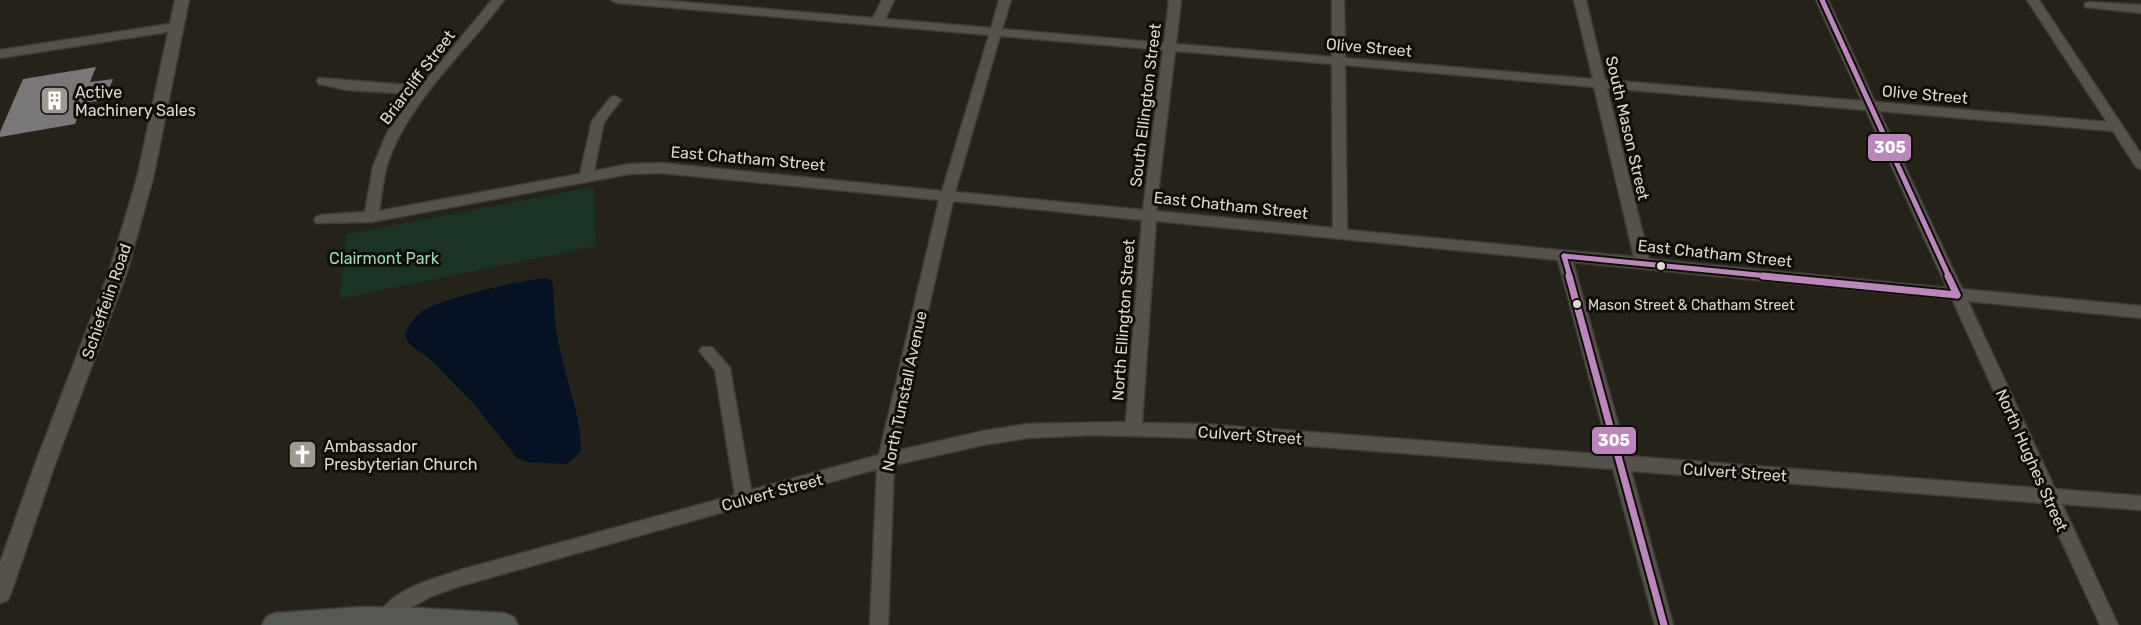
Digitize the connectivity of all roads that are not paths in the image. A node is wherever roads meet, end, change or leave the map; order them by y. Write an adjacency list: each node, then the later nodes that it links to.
1 (182, 0): 14 (street, Schieffelin Road)
2 (498, 0): 21 (street, Briarcliff Street)
3 (617, 0): 13 (street, Olive Street)
4 (888, 0): 13 (street)
5 (1005, 0): 15 (street, North Tunstall Avenue)
6 (1175, 0): 16 (street, South Ellington Street)
7 (1338, 0): 18 (street)
8 (1580, 0): 20 (street, South Mason Street)
9 (1822, 0): 23 (street, North Hughes Street)
10 (2030, 0): 24 (street)
11 (2089, 5): 12 (street)
12 (2141, 9)
13 (877, 23): 15 (street, Olive Street)
14 (176, 27): 17 (street); 43 (street, Schieffelin Road)
15 (995, 32): 16 (street, Olive Street); 27 (street, North Tunstall Avenue)
16 (1168, 47): 18 (street, Olive Street); 28 (street, South Ellington Street)
17 (0, 54)
18 (1339, 61): 20 (street, Olive Street); 31 (street)
19 (323, 81): 21 (street)
20 (1601, 83): 23 (street, Olive Street); 33 (street, South Mason Street)
21 (424, 90): 29 (street, Briarcliff Street)
22 (615, 100): 26 (street)
23 (1869, 106): 24 (street, Olive Street); 34 (street, North Hughes Street)
24 (2117, 127): 25 (street)
25 (2141, 164)
26 (586, 177): 27 (street, East Chatham Street); 29 (street, East Chatham Street)
27 (947, 196): 28 (street, East Chatham Street); 38 (street, North Tunstall Avenue)
28 (1149, 215): 31 (street, East Chatham Street); 37 (street, North Ellington Street)
29 (371, 217): 30 (street, East Chatham Street)
30 (321, 220)
31 (1340, 233): 32 (street, East Chatham Street)
32 (1564, 256): 33 (street, East Chatham Street); 39 (street)
33 (1643, 264): 34 (street, East Chatham Street)
34 (1958, 295): 35 (street, East Chatham Street); 40 (street, North Hughes Street)
35 (2141, 312)
36 (707, 351): 41 (street)
37 (1134, 428): 38 (street, Culvert Street); 39 (street, Culvert Street)
38 (886, 460): 41 (street, Culvert Street); 47 (street, North Tunstall Avenue)
39 (1619, 463): 40 (street, Culvert Street); 48 (street)
40 (2049, 497): 42 (street, Culvert Street); 49 (street, North Hughes Street)
41 (744, 499): 44 (street, Culvert Street)
42 (2141, 503)
43 (0, 593)
44 (387, 617): 45 (main road); 46 (main road)
45 (275, 625)
46 (505, 625)
47 (879, 625)
48 (1664, 625)
49 (2109, 625)

